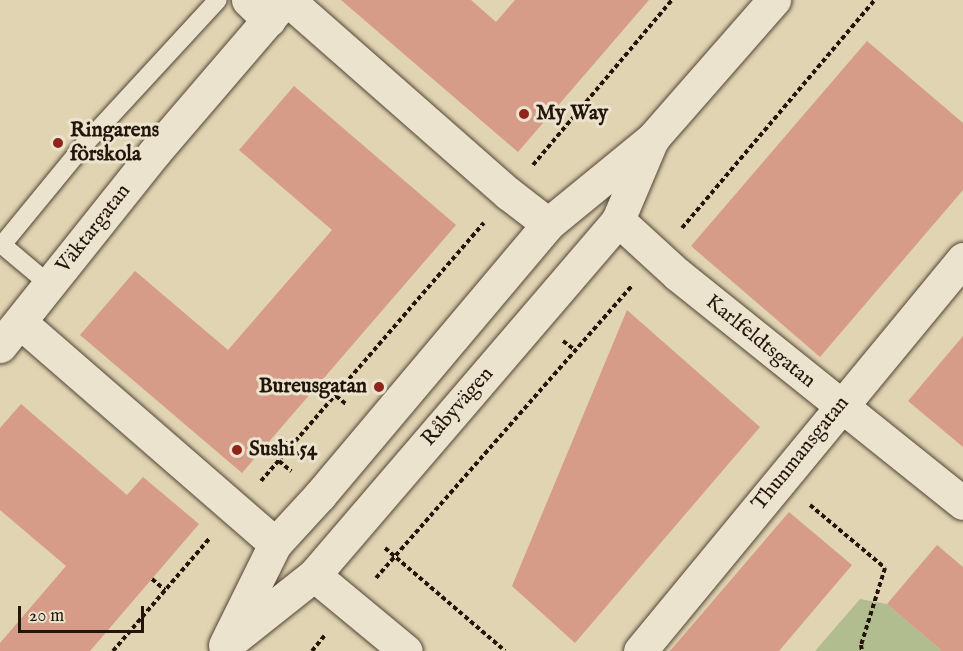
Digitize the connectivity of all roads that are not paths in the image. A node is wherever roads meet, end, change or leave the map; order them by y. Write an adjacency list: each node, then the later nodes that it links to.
1 (218, 0): 7 (lane)
2 (774, 0): 4 (street, Råbyvägen)
3 (273, 5): 6 (street, Väktargatan); 9 (street, Väktargatan)
4 (653, 138): 5 (street, Råbyvägen); 6 (street, Råbyvägen)
5 (618, 220): 11 (street, Karlfeldtsgatan); 14 (street, Råbyvägen)
6 (548, 224): 13 (street, Råbyvägen)
7 (1, 244): 9 (lane)
8 (963, 259): 11 (street, Thunmansgatan)
9 (50, 285): 10 (street, Väktargatan)
10 (10, 334): 13 (street, Väktargatan)
11 (842, 403): 12 (street, Karlfeldtsgatan); 17 (street, Thunmansgatan)
12 (963, 503)
13 (275, 544): 15 (street, Råbyvägen)
14 (314, 575): 15 (street, Råbyvägen); 16 (street)
15 (223, 648)
16 (406, 651)
17 (640, 651)

